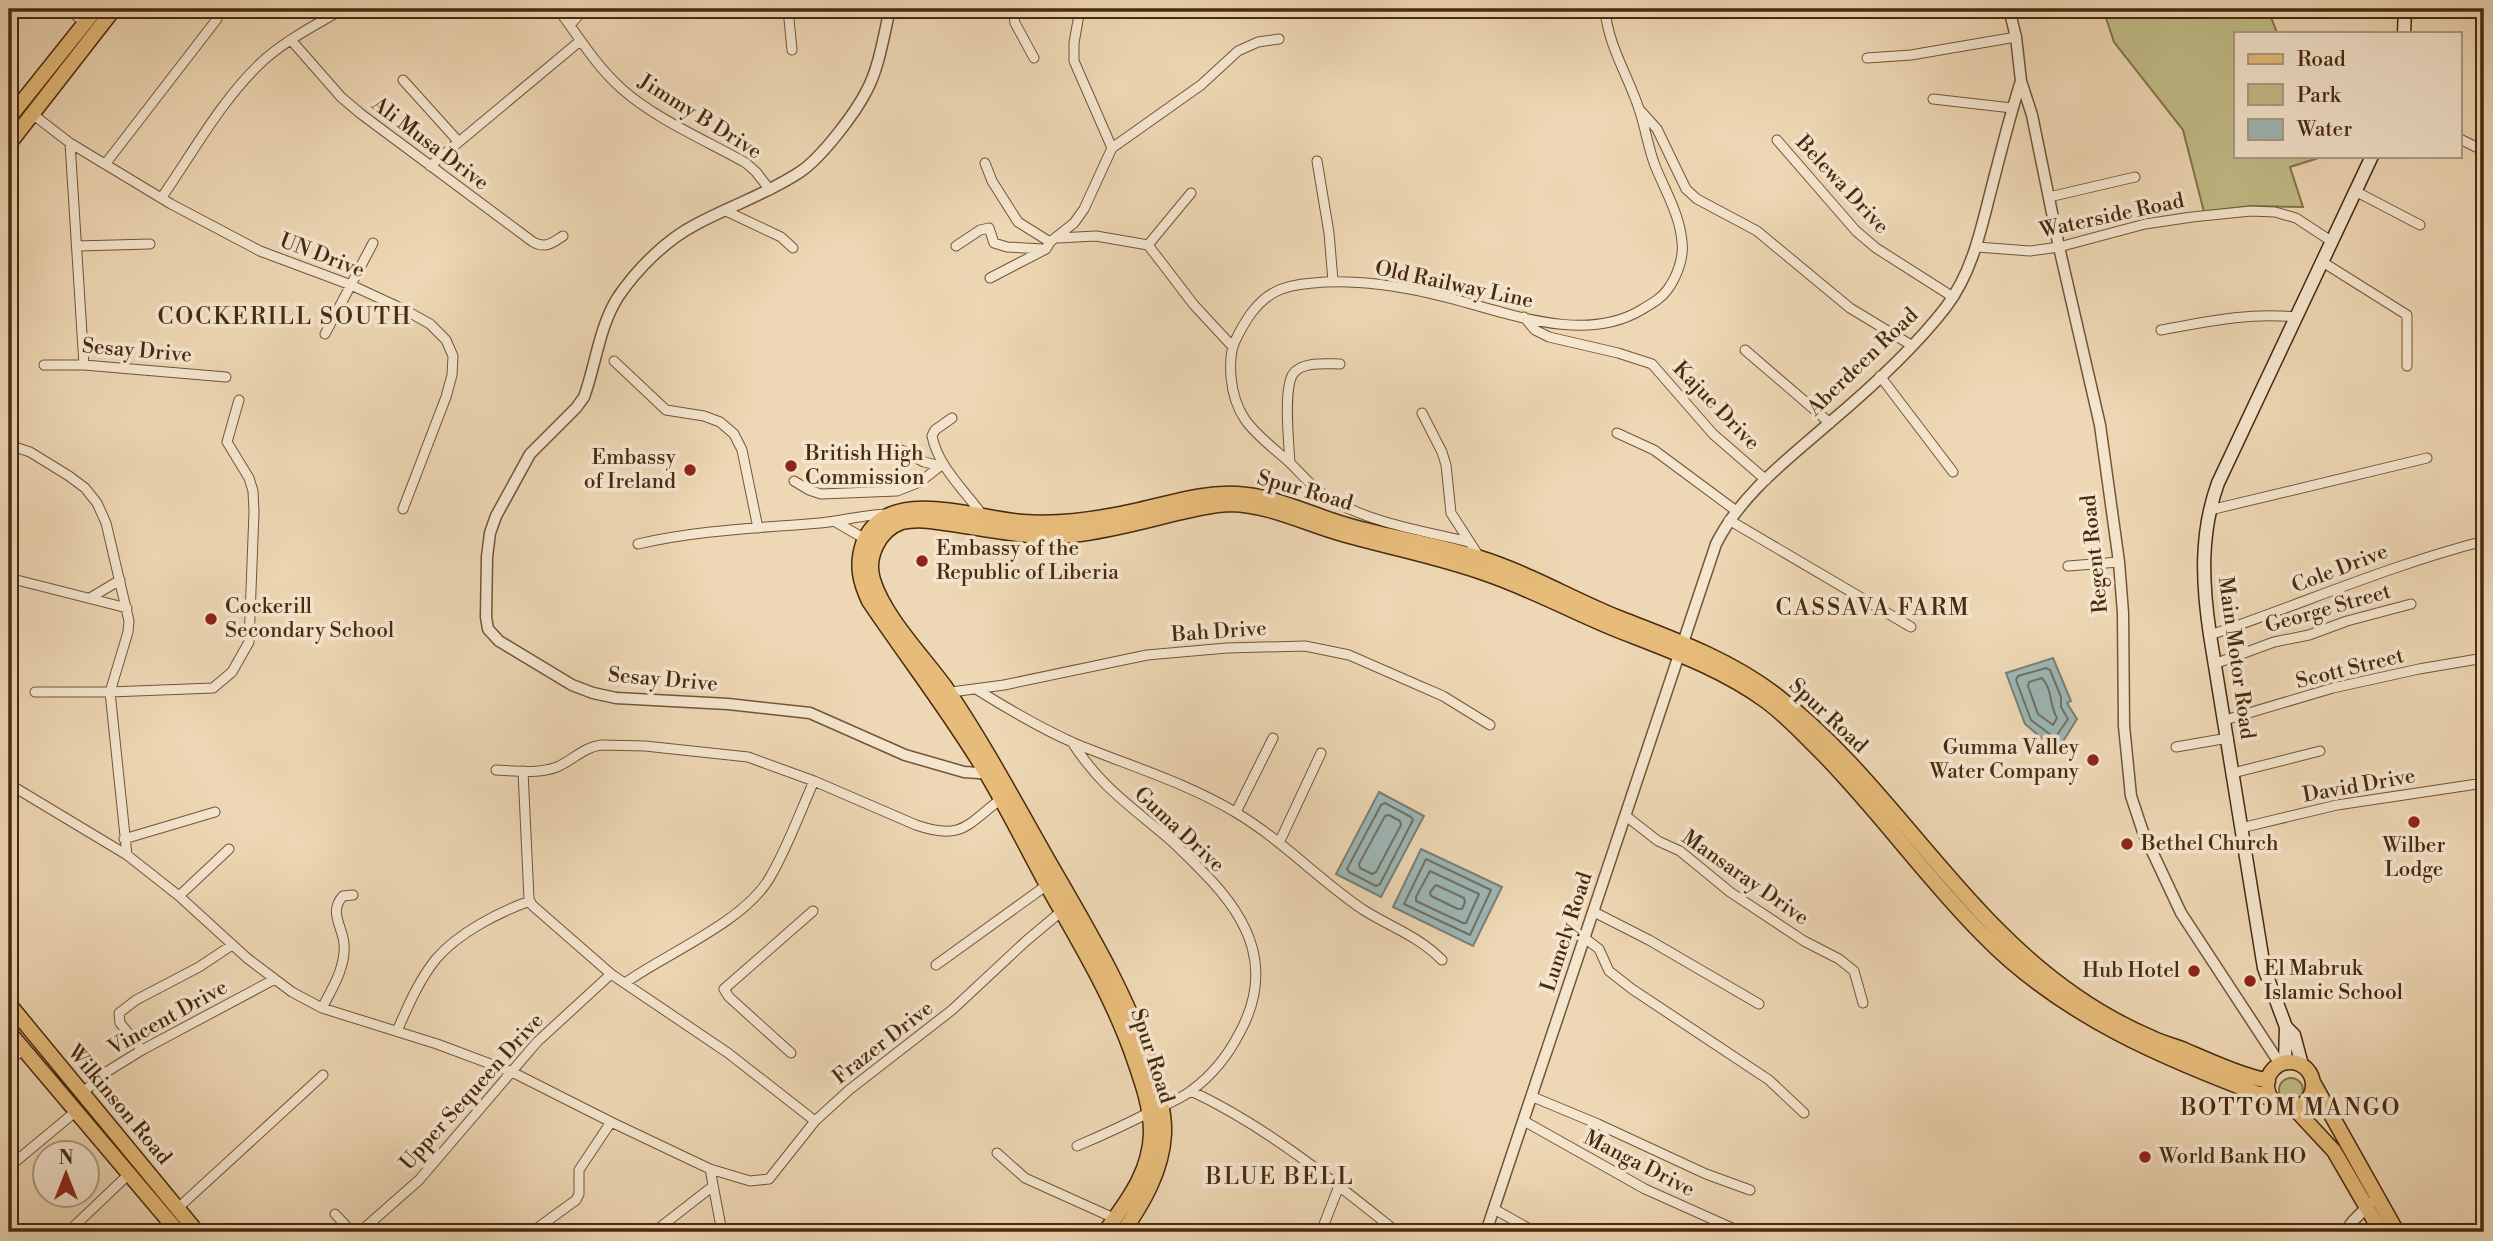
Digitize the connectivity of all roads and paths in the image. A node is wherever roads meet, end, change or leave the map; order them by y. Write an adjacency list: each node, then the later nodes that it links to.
1 (66, 9): 15 (street)
2 (96, 9): 15 (main road)
3 (114, 9): 30 (main road)
4 (342, 9): 20 (street)
5 (558, 9): 16 (street, Jimmy B Drive)
6 (583, 9): 16 (street)
7 (788, 9): 22 (street)
8 (890, 9): 45 (street, Sesay Drive)
9 (1013, 9): 23 (street)
10 (1080, 9): 37 (street)
11 (1605, 9): 29 (street, Old Railway Line)
12 (2010, 9): 18 (street, Regent Road)
13 (2405, 9): 17 (main road)
14 (217, 19): 41 (street)
15 (86, 22): 31 (main road)
16 (570, 25): 21 (street, Jimmy B Drive)
17 (2404, 32)
18 (2016, 37): 24 (street); 26 (street, Regent Road)
19 (1279, 39): 37 (street)
20 (290, 40): 43 (street, Ali Musa Drive); 48 (street)
21 (580, 41): 33 (street); 45 (street, Jimmy B Drive)
22 (792, 50)
23 (1034, 58)
24 (1867, 58)
25 (403, 80): 33 (street)
26 (2021, 80): 28 (street, Aberdeen Road); 49 (street, Regent Road)
27 (1933, 99): 28 (street)
28 (2012, 108): 60 (street, Aberdeen Road)
29 (1639, 109): 68 (street, Old Railway Line); 72 (street, Old Railway Line)
30 (31, 113): 35 (street, UN Drive); 36 (main road)
31 (9, 118)
32 (2462, 140): 38 (street)
33 (458, 141): 43 (street)
34 (1777, 141): 67 (street, Belewa Drive)
35 (70, 143): 41 (street, UN Drive); 58 (street)
36 (9, 144)
37 (1112, 148): 55 (street)
38 (2484, 151)
39 (2371, 158): 46 (main road, Main Motor Road)
40 (1317, 161): 65 (street)
41 (106, 163): 48 (street, UN Drive)
42 (985, 163): 55 (street)
43 (430, 166): 52 (street, Ali Musa Drive)
44 (2135, 177): 49 (street)
45 (770, 190): 50 (street, Sesay Drive)
46 (2355, 191): 51 (street); 53 (main road, Main Motor Road)
47 (1191, 193): 57 (street)
48 (162, 197): 66 (street, UN Drive)
49 (2049, 197): 61 (street, Regent Road)
50 (726, 211): 62 (street); 137 (street, Sesay Drive)
51 (2420, 225)
52 (563, 236)
53 (2331, 241): 61 (street, Waterside Road); 63 (main road, Main Motor Road)
54 (373, 243): 66 (street)
55 (1051, 243): 57 (street); 59 (street); 64 (street)
56 (149, 244): 58 (street)
57 (1147, 245): 73 (street)
58 (77, 246): 78 (street)
59 (956, 246)
60 (1977, 247): 61 (street, Waterside Road); 67 (street, Aberdeen Road)
61 (2059, 247): 109 (street, Regent Road)
62 (793, 248)
63 (2321, 261): 69 (main road, Main Motor Road); 79 (street)
64 (990, 278)
65 (1333, 281): 68 (street, Old Railway Line); 73 (street, Old Railway Line)
66 (351, 285): 71 (street); 96 (street, UN Drive)
67 (1953, 297): 72 (street, Aberdeen Road)
68 (1524, 317): 93 (street, Kajue Drive)
69 (2295, 317): 70 (street); 98 (main road, Main Motor Road)
70 (2161, 330)
71 (325, 334)
72 (1911, 345): 80 (street, Aberdeen Road)
73 (1232, 346): 90 (street)
74 (1745, 350): 85 (street)
75 (614, 360): 103 (street)
76 (1340, 364): 90 (street)
77 (44, 365): 78 (street, Sesay Drive)
78 (84, 365): 81 (street, Sesay Drive)
79 (2407, 366)
80 (1880, 376): 85 (street, Aberdeen Road); 92 (street)
81 (226, 377)
82 (239, 400): 124 (street)
83 (1422, 413): 106 (street)
84 (952, 418): 91 (street)
85 (1830, 423): 93 (street, Aberdeen Road)
86 (1616, 433): 97 (street)
87 (9, 445): 112 (street)
88 (901, 450): 91 (street)
89 (2427, 458): 98 (street)
90 (1290, 463): 106 (street)
91 (942, 466): 94 (street); 100 (street)
92 (1953, 472)
93 (1766, 480): 97 (street, Aberdeen Road)
94 (793, 481)
95 (1204, 501): 100 (main road, Spur Road); 108 (main road, Spur Road); 118 (main road, Spur Road); 119 (main road, Spur Road)
96 (402, 509)
97 (1735, 510): 101 (street, Aberdeen Road)
98 (2210, 510): 117 (main road, Main Motor Road)
99 (890, 514): 100 (main road, Spur Road); 102 (street); 104 (main road)
100 (984, 517)
101 (1728, 520): 116 (street); 118 (street, Aberdeen Road)
102 (834, 521): 103 (street); 104 (street)
103 (758, 528): 107 (street)
104 (864, 539): 119 (main road, Spur Road)
105 (2484, 541): 117 (street, Cole Drive)
106 (1469, 542): 108 (street)
107 (638, 544)
108 (1481, 559): 118 (main road, Spur Road)
109 (2119, 562): 110 (street); 177 (street, Regent Road)
110 (2068, 566)
111 (9, 578): 113 (street)
112 (120, 580): 113 (street); 115 (street)
113 (90, 598): 115 (street)
114 (2411, 604): 121 (street, George Street)
115 (127, 608): 124 (street)
116 (1911, 627)
117 (2210, 635): 121 (main road, Main Motor Road)
118 (1682, 649): 144 (street, Lumely Road); 172 (main road, Spur Road)
119 (914, 655): 125 (main road, Spur Road)
120 (2484, 658): 126 (street, Scott Street)
121 (2217, 663): 126 (main road, Main Motor Road)
122 (976, 689): 125 (street, Bah Drive); 127 (street, Bah Drive); 130 (street)
123 (35, 692): 124 (street)
124 (110, 692): 146 (street)
125 (942, 694): 137 (main road, Spur Road)
126 (2225, 720): 129 (main road, Main Motor Road)
127 (1490, 725)
128 (1273, 738): 142 (street)
129 (2228, 738): 131 (street); 136 (main road, Main Motor Road)
130 (1072, 742): 142 (street); 183 (street, Guma Drive)
131 (2176, 747)
132 (2320, 751): 136 (street)
133 (1321, 752): 147 (street)
134 (496, 771): 135 (street)
135 (523, 771): 138 (street); 154 (street)
136 (2233, 773): 145 (main road, Main Motor Road)
137 (993, 774): 141 (main road, Spur Road)
138 (814, 780): 141 (street); 164 (street)
139 (2484, 783): 145 (street, David Drive)
140 (9, 784): 149 (street)
141 (1006, 796): 150 (main road, Spur Road)
142 (1236, 812): 147 (street)
143 (215, 813): 146 (street)
144 (1626, 816): 157 (street, Lumely Road); 165 (street, Mansaray Drive)
145 (2241, 828): 169 (main road, Main Motor Road)
146 (124, 839): 149 (street)
147 (1279, 843): 160 (street)
148 (229, 849): 153 (street)
149 (127, 855): 153 (street)
150 (1044, 864): 151 (main road, Spur Road); 155 (main road, Spur Road)
151 (1047, 885): 155 (main road, Spur Road); 161 (street)
152 (354, 895): 168 (street)
153 (179, 896): 159 (street)
154 (530, 901): 162 (street); 170 (street)
155 (1068, 907): 188 (main road, Spur Road); 191 (street, Frazer Drive)
156 (813, 911): 175 (street)
157 (1594, 912): 158 (street, Lumely Road); 167 (street)
158 (1586, 939): 185 (street, Lumely Road); 190 (street)
159 (232, 945): 163 (street); 174 (street)
160 (1442, 960)
161 (936, 965)
162 (611, 974): 164 (street); 179 (street, Upper Sequeen Drive)
163 (275, 979): 168 (street); 174 (street, Vincent Drive)
164 (625, 983): 191 (street)
165 (1863, 1003)
166 (9, 1004): 184 (main road, Wilkinson Road)
167 (1759, 1004)
168 (322, 1008): 170 (street)
169 (2286, 1027): 177 (main road, Main Motor Road); 178 (main road, Main Motor Road)
170 (397, 1031): 179 (street)
171 (9, 1032): 173 (main road, Wilkinson Road)
172 (2150, 1044): 181 (main road, Spur Road); 186 (main road, Spur Road)
173 (23, 1049): 176 (street); 189 (main road, Wilkinson Road)
174 (142, 1050): 184 (street, Vincent Drive)
175 (791, 1053)
176 (9, 1061)
177 (2283, 1063): 178 (main road); 181 (main road)
178 (2302, 1065): 182 (main road)
179 (512, 1072): 193 (street); 211 (street, Upper Sequeen Drive)
180 (323, 1075): 203 (street)
181 (2268, 1081): 186 (main road)
182 (2314, 1084): 187 (main road); 202 (main road)
183 (1191, 1091): 188 (street, Guma Drive); 200 (street)
184 (82, 1093): 203 (main road, Wilkinson Road)
185 (1533, 1097): 192 (street, Lumely Road); 201 (street)
186 (2272, 1099): 187 (main road)
187 (2294, 1108): 202 (main road)
188 (1156, 1109): 194 (street, Guma Drive); 206 (main road, Spur Road); 216 (main road, Spur Road)
189 (75, 1112): 196 (street); 198 (main road, Wilkinson Road)
190 (1804, 1113)
191 (815, 1121): 197 (street, Frazer Drive)
192 (1524, 1121): 204 (street, Lumely Road); 221 (street, Manga Drive)
193 (611, 1122): 197 (street); 212 (street)
194 (1077, 1146)
195 (997, 1153): 206 (street)
196 (9, 1167)
197 (710, 1169): 199 (street)
198 (130, 1173): 207 (street); 208 (main road, Wilkinson Road)
199 (713, 1186): 213 (street); 214 (street)
200 (1339, 1186): 217 (street); 218 (street)
201 (1750, 1190)
202 (2372, 1203): 222 (street); 223 (main road); 224 (main road)
203 (178, 1208): 209 (main road, Wilkinson Road)
204 (1494, 1209): 219 (street, Lumely Road); 220 (street)
205 (335, 1214): 210 (street)
206 (1116, 1219): 215 (main road, Spur Road)
207 (68, 1232)
208 (178, 1232)
209 (198, 1232)
210 (352, 1232)
211 (360, 1232)
212 (532, 1232)
213 (654, 1232)
214 (722, 1232)
215 (1105, 1232)
216 (1123, 1232)
217 (1321, 1232)
218 (1397, 1232)
219 (1486, 1232)
220 (1535, 1232)
221 (1741, 1232)
222 (2345, 1232)
223 (2381, 1232)
224 (2397, 1232)

